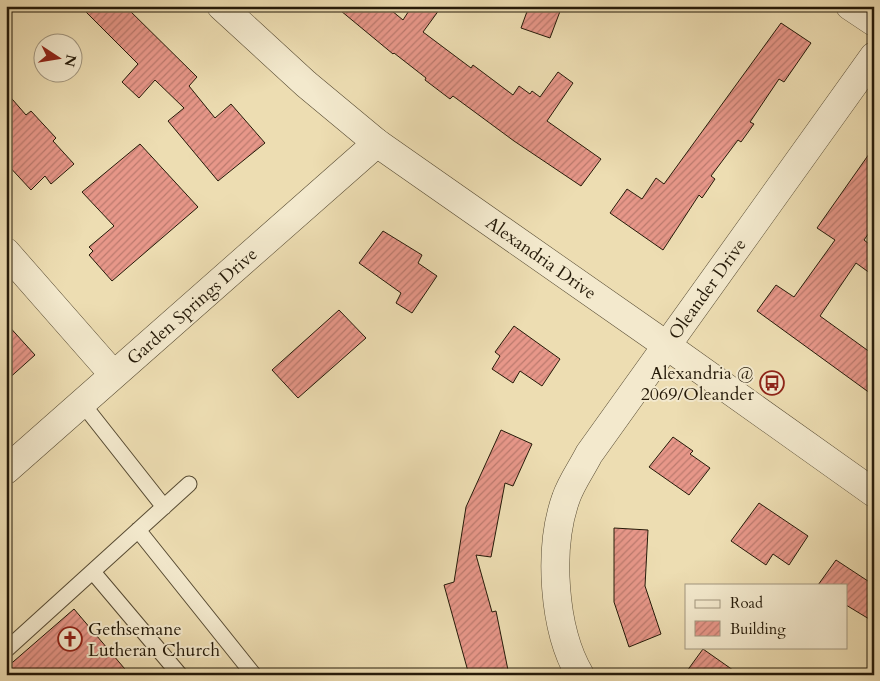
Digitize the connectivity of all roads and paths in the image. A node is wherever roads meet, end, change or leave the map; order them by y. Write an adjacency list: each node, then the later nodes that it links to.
1 (221, 6): 5 (street, Alexandria Drive)
2 (850, 6): 3 (street)
3 (874, 22)
4 (874, 56): 7 (street, Oleander Drive)
5 (377, 143): 7 (street, Alexandria Drive); 8 (street, Garden Springs Drive)
6 (6, 252): 8 (street)
7 (666, 345): 12 (street, Alexandria Drive); 19 (street, Oleander Drive)
8 (113, 374): 9 (street, Garden Springs Drive)
9 (82, 403): 10 (street, Garden Springs Drive); 13 (lane)
10 (6, 470)
11 (189, 484): 13 (lane)
12 (874, 493)
13 (164, 507): 14 (lane)
14 (138, 530): 15 (lane); 18 (lane)
15 (93, 572): 16 (lane); 17 (lane)
16 (6, 650)
17 (180, 675)
18 (254, 675)
19 (580, 675)

